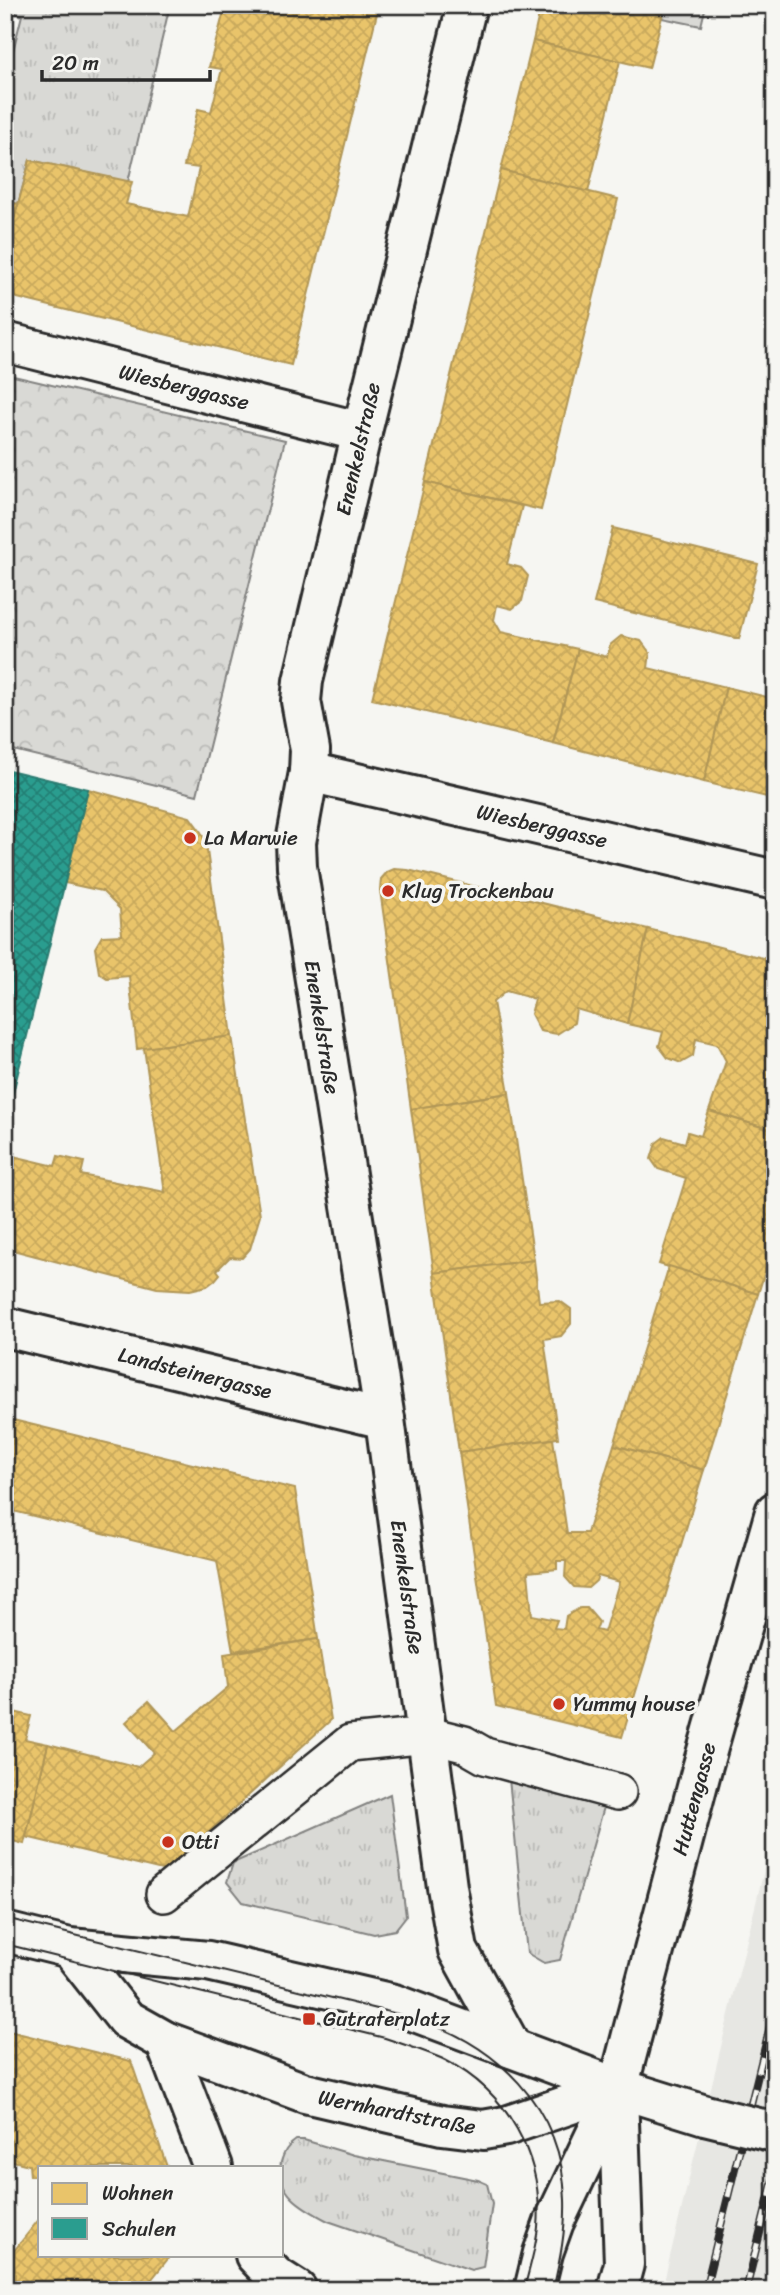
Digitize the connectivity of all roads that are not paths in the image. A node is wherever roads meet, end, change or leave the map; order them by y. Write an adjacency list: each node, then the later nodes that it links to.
1 (467, 5): 3 (street, Enenkelstraße)
2 (5, 342): 3 (street, Wiesberggasse)
3 (362, 432): 4 (street, Enenkelstraße)
4 (309, 772): 5 (street, Wiesberggasse); 7 (street, Enenkelstraße)
5 (775, 880)
6 (5, 1327): 7 (street, Landsteinergasse)
7 (385, 1419): 9 (street, Enenkelstraße)
8 (775, 1512): 16 (street, Huttengasse)
9 (428, 1735): 10 (street); 11 (street); 15 (street, Enenkelstraße)
10 (618, 1792)
11 (164, 1894)
12 (5, 1932): 13 (street)
13 (70, 1948): 14 (street, Wernhardtstraße); 15 (street)
14 (165, 2041): 16 (street, Wernhardtstraße); 18 (street)
15 (512, 2048): 16 (street)
16 (618, 2088): 17 (street, bridge); 19 (street, Huttengasse); 20 (street, Huttengasse)
17 (775, 2132)
18 (213, 2166)
19 (534, 2290)
20 (617, 2290)

